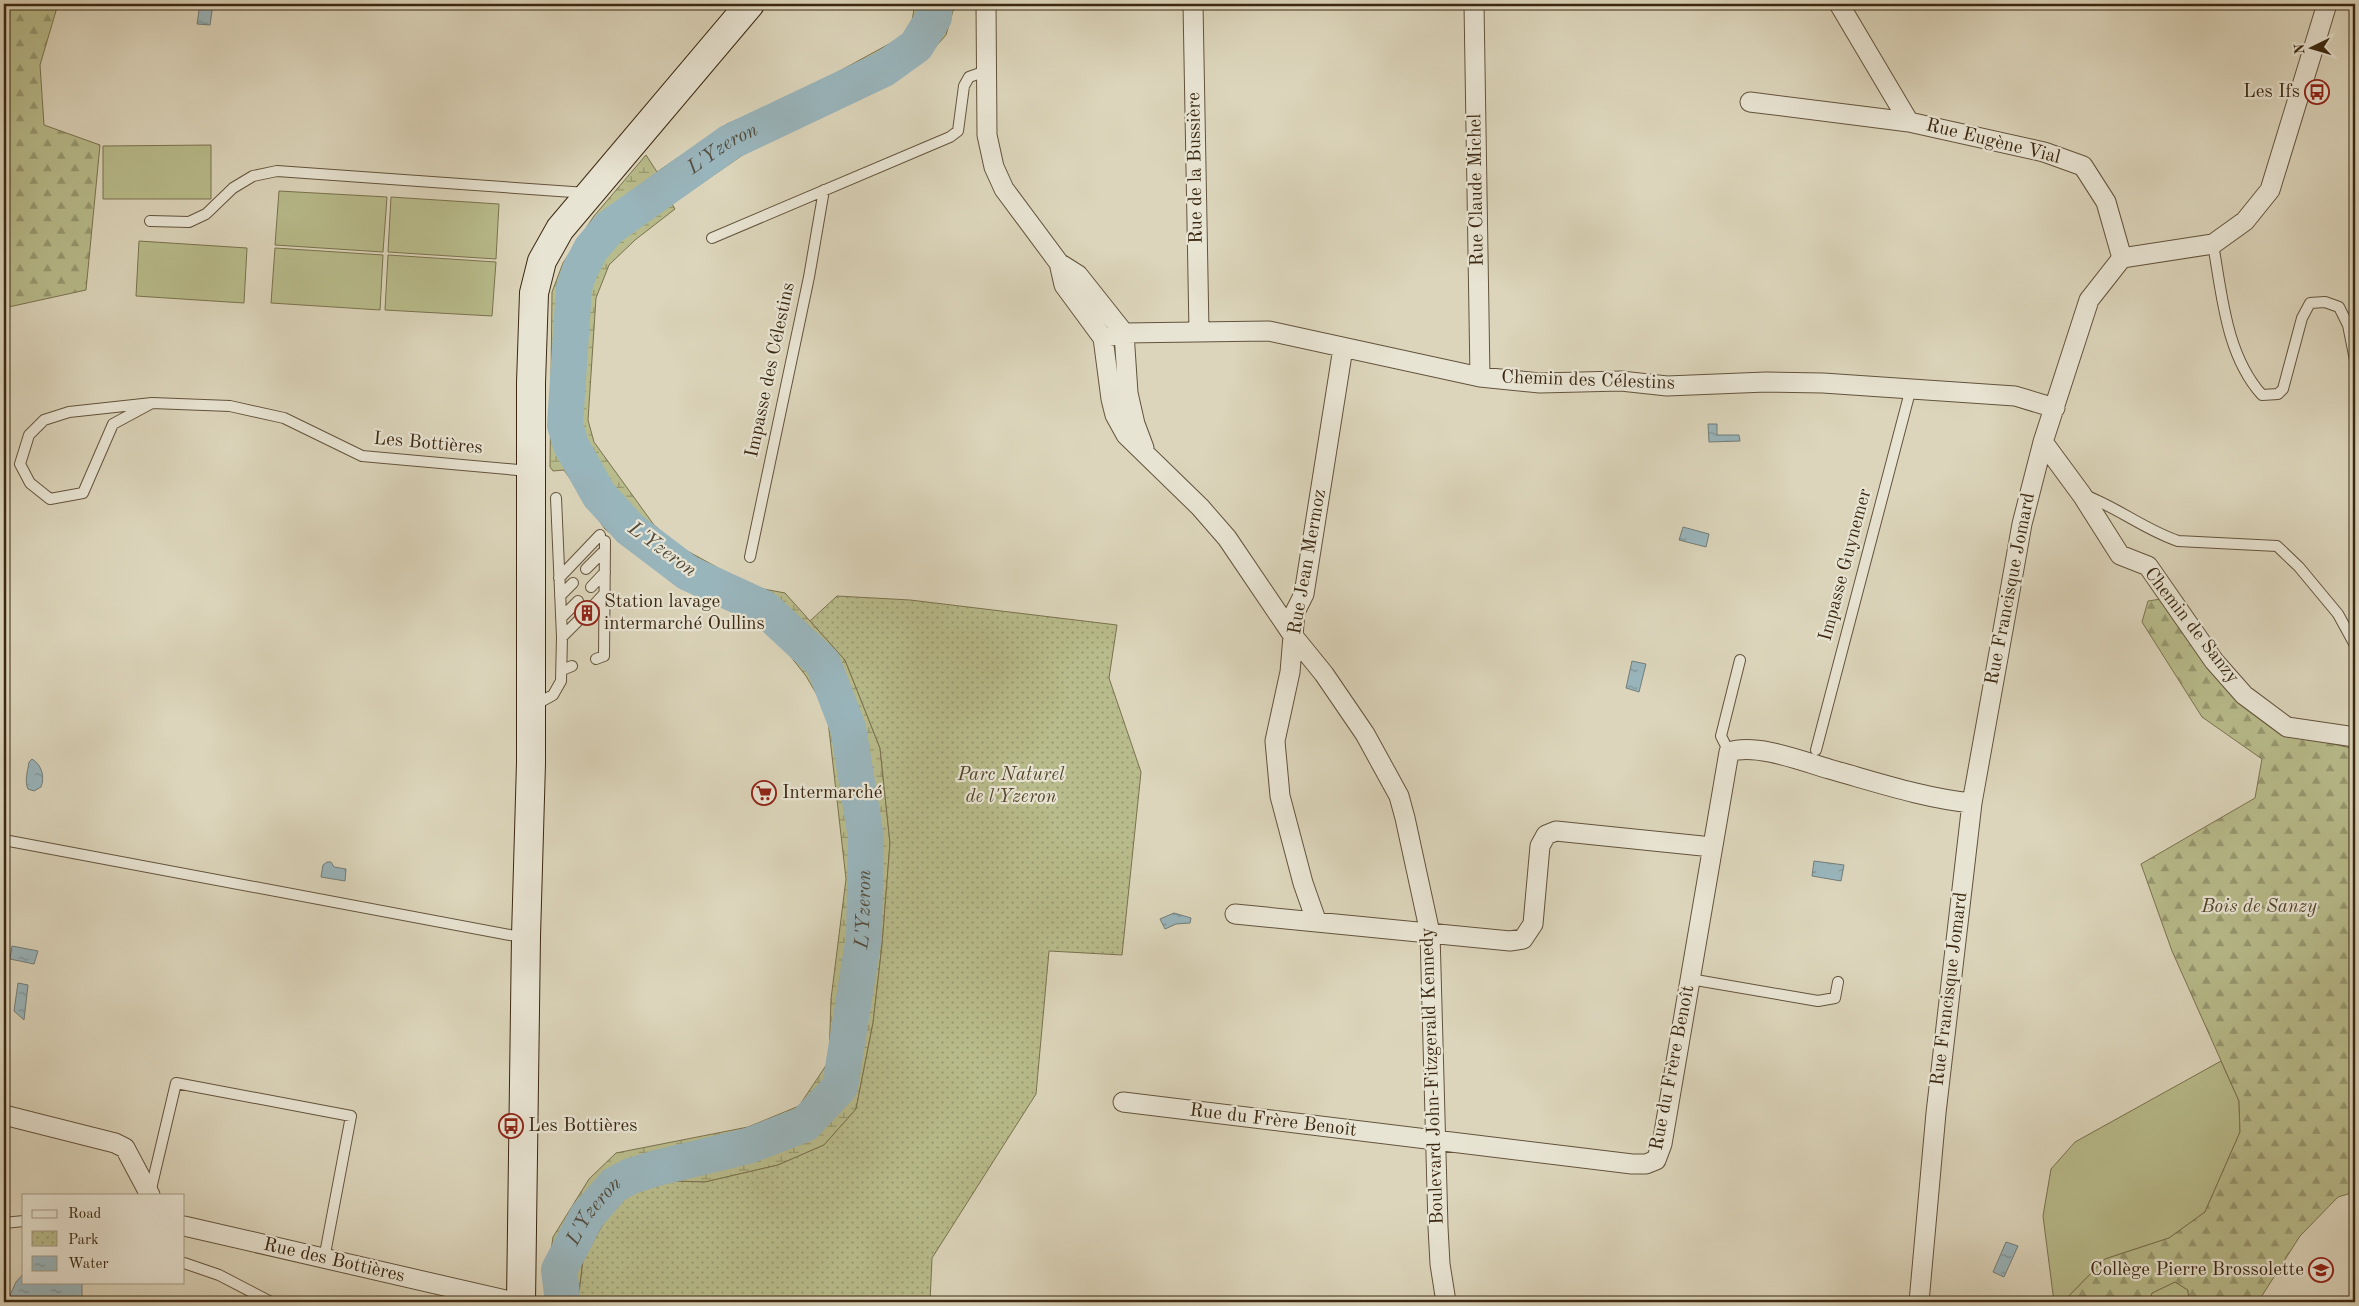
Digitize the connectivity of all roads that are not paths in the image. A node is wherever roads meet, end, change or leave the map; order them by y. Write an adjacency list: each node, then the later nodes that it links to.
1 (750, 4): 11 (main road)
2 (986, 4): 7 (street)
3 (1194, 4): 17 (street, Rue de la Bussière)
4 (1474, 4): 22 (street, Rue Claude Michel)
5 (1840, 4): 9 (street, Rue Eugène Vial)
6 (2328, 4): 14 (street)
7 (986, 70): 10 (lane); 16 (street)
8 (1750, 102): 9 (street)
9 (1909, 122): 15 (street, Rue Eugène Vial)
10 (824, 190): 13 (lane); 32 (lane, Impasse des Célestins)
11 (590, 193): 12 (lane); 28 (main road)
12 (150, 221)
13 (712, 238)
14 (2213, 244): 15 (street); 21 (lane)
15 (2122, 258): 25 (street, Rue Francisque Jomard)
16 (1059, 263): 18 (street); 19 (street)
17 (1199, 331): 18 (street, Chemin des Célestins); 20 (street, Chemin des Célestins)
18 (1124, 333): 19 (street, Chemin des Célestins); 27 (street, Boulevard John-Fitzgerald Kennedy)
19 (1103, 338): 27 (street, Boulevard John-Fitzgerald Kennedy)
20 (1343, 348): 22 (street, Chemin des Célestins); 45 (street, Rue Jean Mermoz)
21 (2355, 360)
22 (1480, 377): 23 (street, Chemin des Célestins)
23 (1910, 388): 25 (street, Chemin des Célestins); 51 (lane, Impasse Guynemer)
24 (152, 403): 24 (lane, Les Bottières); 28 (lane, Les Bottières)
25 (2054, 408): 26 (street, Rue Francisque Jomard)
26 (2043, 442): 29 (street, Chemin de Sanzy); 53 (street, Rue Francisque Jomard)
27 (1149, 458): 45 (street, Boulevard John-Fitzgerald Kennedy)
28 (530, 471): 49 (main road)
29 (2082, 495): 46 (lane); 50 (street, Chemin de Sanzy)
30 (556, 498): 35 (lane)
31 (603, 542): 33 (lane); 34 (lane); 35 (lane)
32 (750, 557)
33 (586, 569)
34 (605, 572): 37 (lane); 38 (lane)
35 (559, 578): 39 (lane)
36 (573, 583): 39 (lane)
37 (591, 587)
38 (604, 594): 41 (lane); 47 (lane)
39 (560, 596): 42 (lane)
40 (578, 601): 42 (lane)
41 (593, 606)
42 (561, 618): 44 (lane)
43 (579, 620): 44 (lane)
44 (562, 637): 49 (lane)
45 (1294, 637): 57 (street, Rue Jean Mermoz); 58 (street, Boulevard John-Fitzgerald Kennedy)
46 (2355, 645)
47 (596, 659)
48 (1740, 660): 52 (lane)
49 (530, 708): 59 (main road)
50 (2355, 737)
51 (1816, 750)
52 (1729, 752): 53 (street); 55 (street, Rue du Frère Benoît)
53 (1972, 803): 75 (street, Rue Francisque Jomard)
54 (4, 840): 59 (lane)
55 (1712, 847): 58 (street); 60 (street, Rue du Frère Benoît)
56 (1235, 914): 57 (street)
57 (1316, 920): 58 (street)
58 (1430, 933): 64 (street, Boulevard John-Fitzgerald Kennedy)
59 (526, 936): 73 (main road)
60 (1690, 979): 61 (lane); 64 (street, Rue du Frère Benoît)
61 (1838, 982)
62 (1123, 1102): 64 (street, Rue du Frère Benoît)
63 (4, 1115): 65 (street)
64 (1435, 1141): 74 (street, Boulevard John-Fitzgerald Kennedy)
65 (150, 1194): 69 (lane)
66 (22, 1221): 67 (lane)
67 (4, 1223)
68 (185, 1226): 69 (street, Rue des Bottières)
69 (324, 1259): 72 (street, Rue des Bottières)
70 (185, 1263): 71 (lane)
71 (271, 1302)
72 (514, 1302)
73 (521, 1302)
74 (1446, 1302)
75 (1919, 1302)

